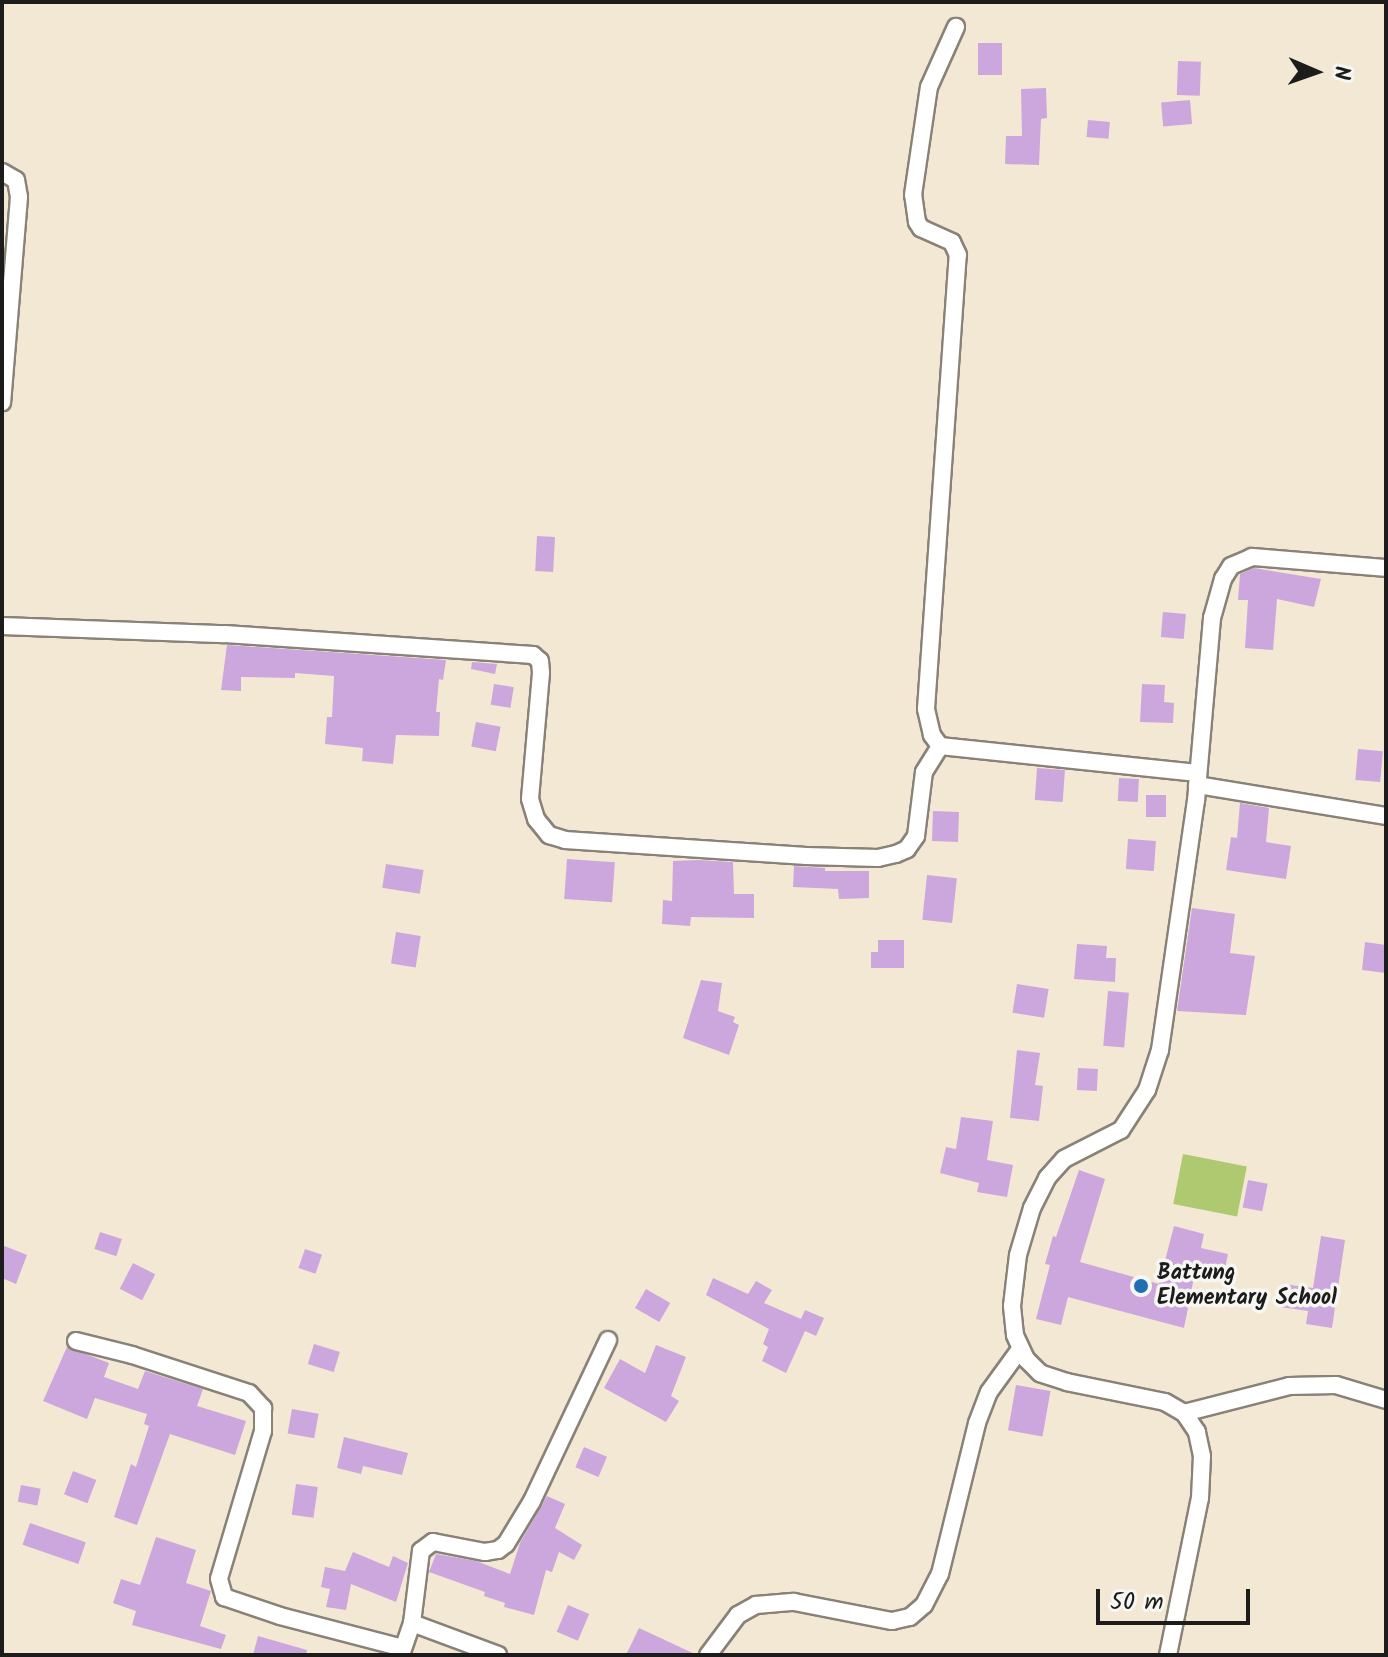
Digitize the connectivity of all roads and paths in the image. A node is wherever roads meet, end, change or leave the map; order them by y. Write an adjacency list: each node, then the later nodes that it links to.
1 (956, 27): 6 (street)
2 (2, 172): 3 (street)
3 (2, 402)
4 (1386, 568): 7 (street)
5 (2, 626): 6 (street)
6 (940, 746): 7 (street)
7 (1198, 779): 8 (street); 11 (street)
8 (1386, 816)
9 (608, 1340): 14 (street)
10 (76, 1341): 15 (street)
11 (1021, 1348): 13 (street); 17 (street)
12 (1386, 1400): 13 (street)
13 (1184, 1413): 18 (street)
14 (412, 1623): 15 (street); 16 (street)
15 (402, 1651)
16 (498, 1655)
17 (708, 1655)
18 (1168, 1655)

